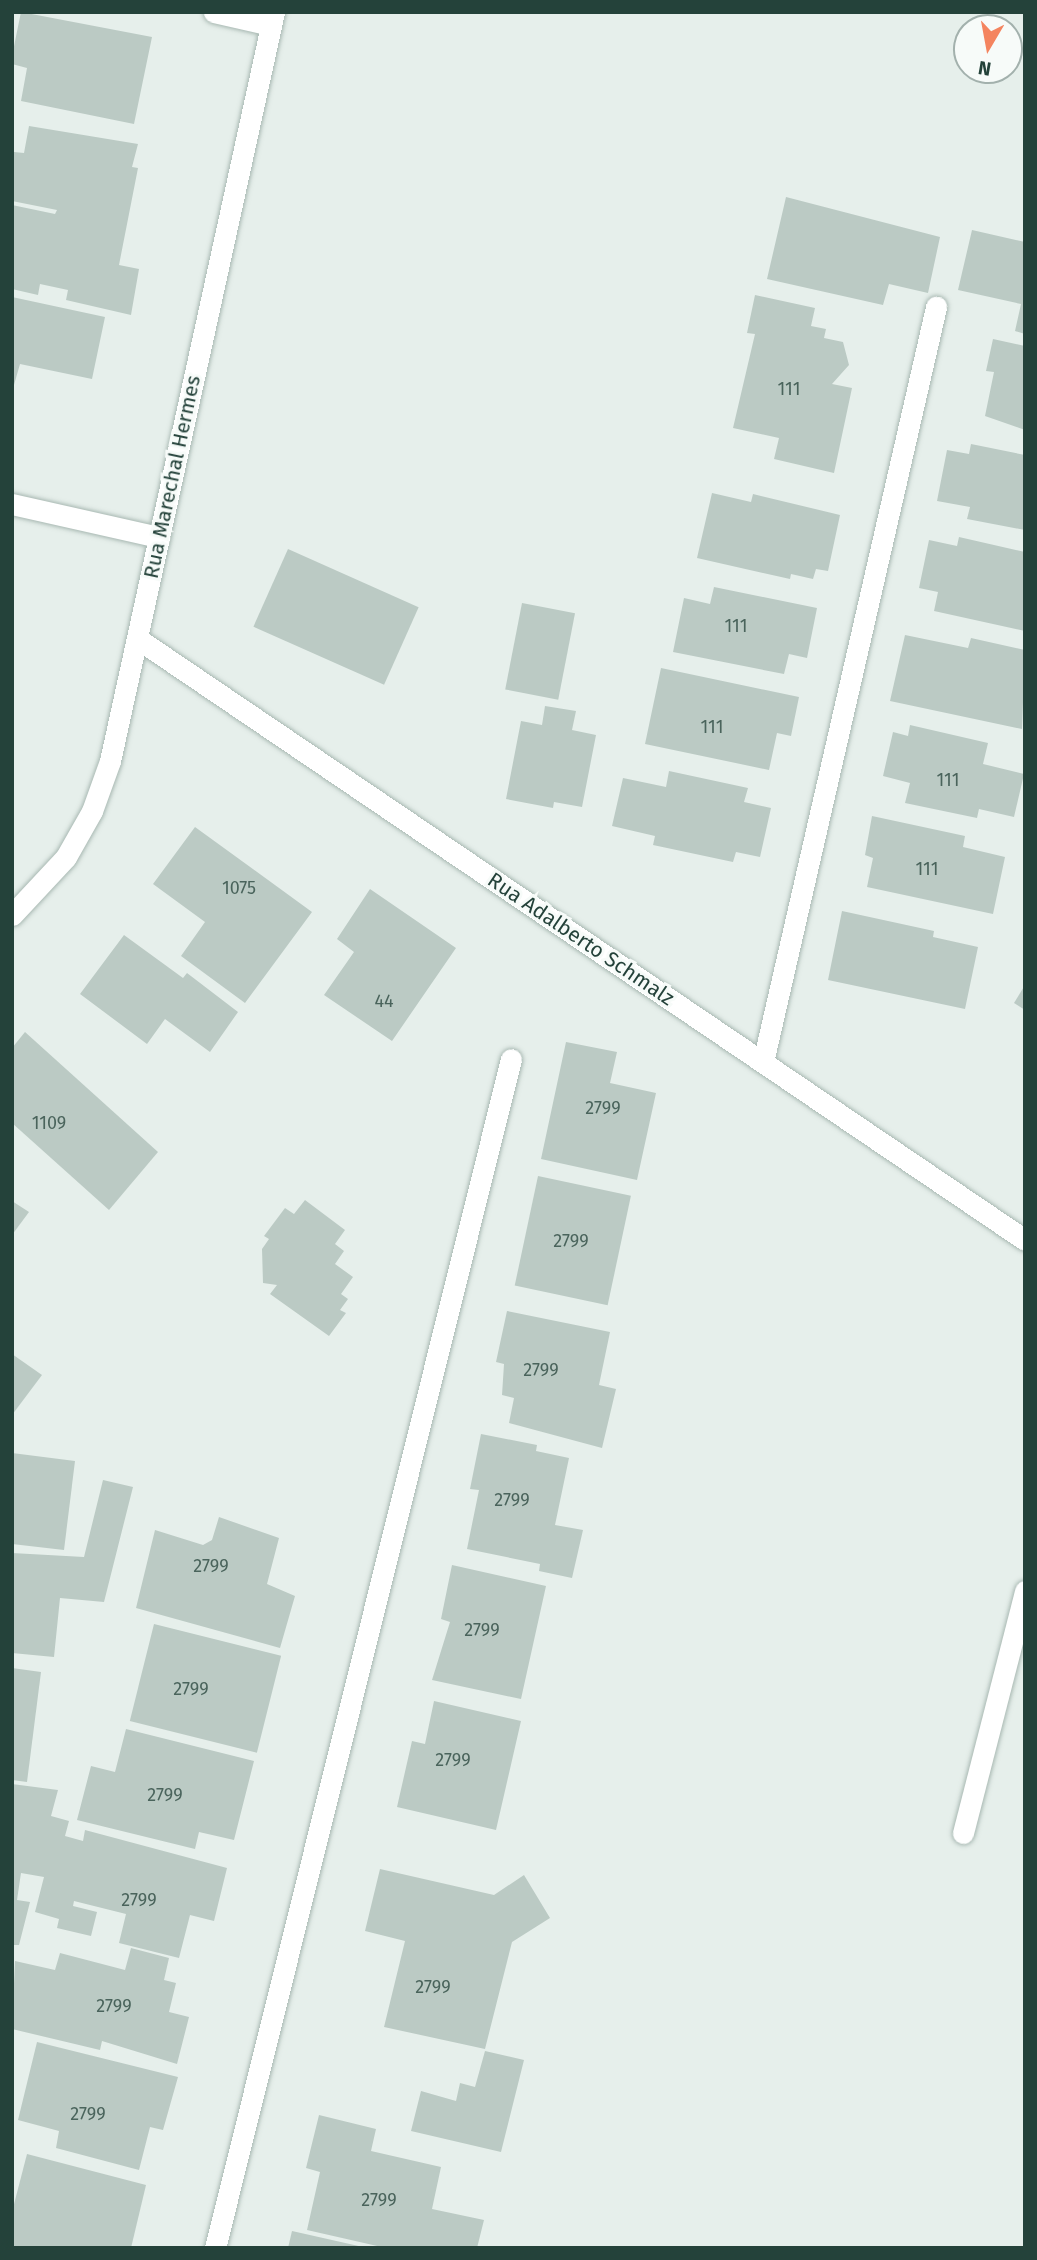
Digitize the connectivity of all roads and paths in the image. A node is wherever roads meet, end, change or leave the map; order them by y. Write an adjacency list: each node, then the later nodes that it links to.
1 (214, 12): 2 (street)
2 (272, 18): 5 (street, Rua Marechal Hermes)
3 (936, 307): 9 (street)
4 (12, 504): 5 (street)
5 (159, 537): 6 (street, Rua Marechal Hermes)
6 (138, 639): 7 (street, Rua Marechal Hermes); 9 (street, Rua Adalberto Schmalz)
7 (12, 915)
8 (511, 1059): 13 (street)
9 (763, 1062): 10 (street, Rua Adalberto Schmalz)
10 (1025, 1240)
11 (1025, 1591): 12 (street)
12 (963, 1833)
13 (215, 2248)

